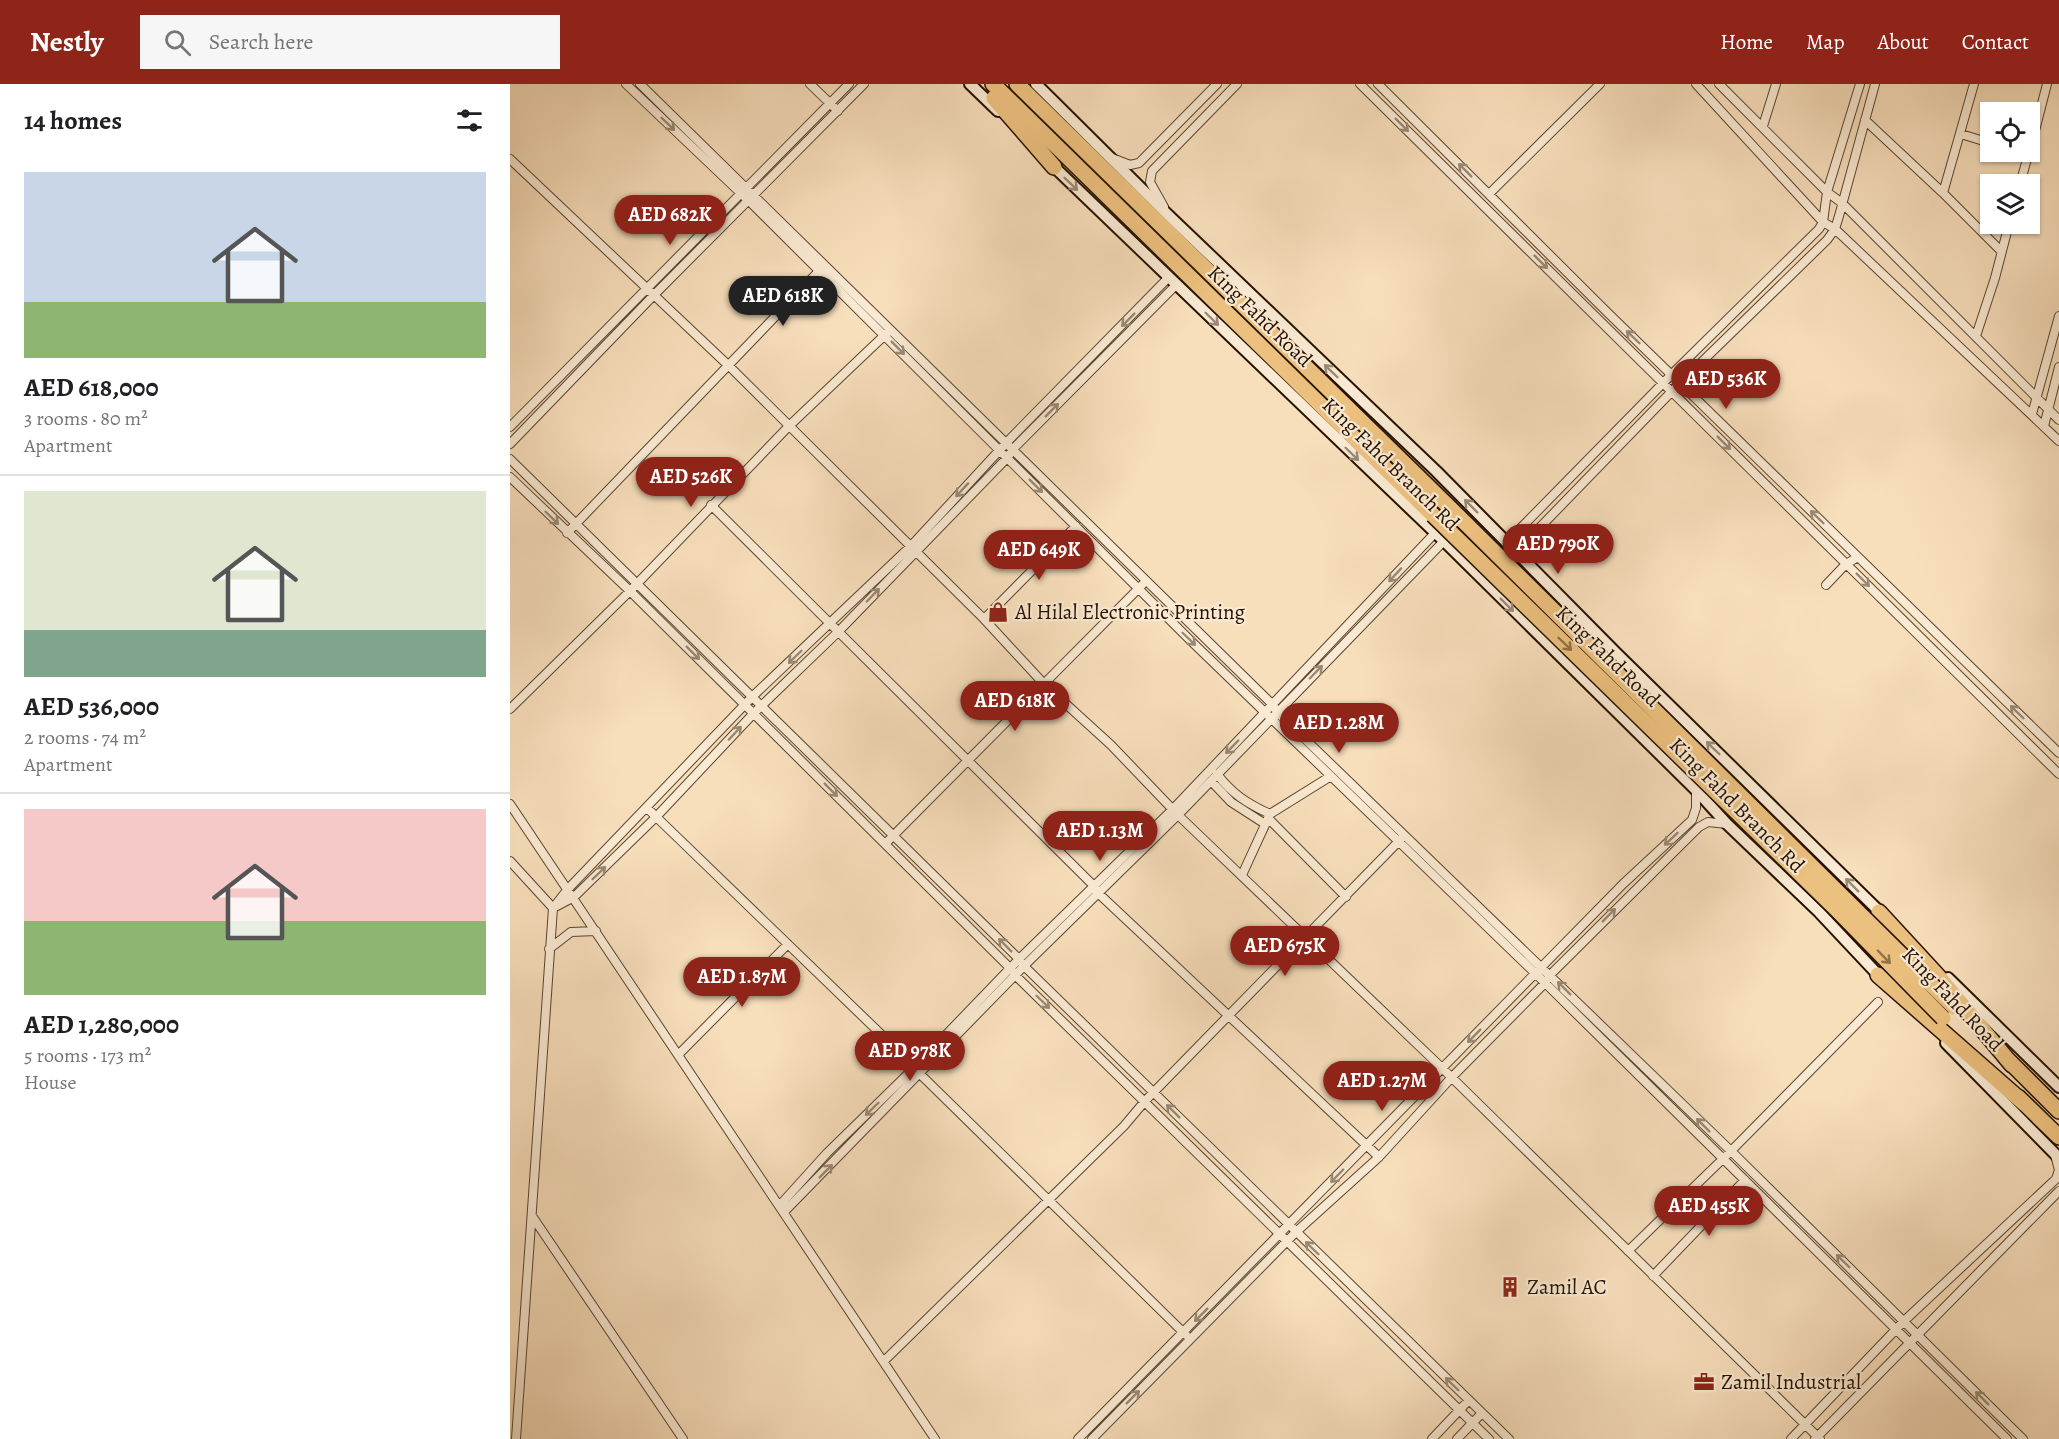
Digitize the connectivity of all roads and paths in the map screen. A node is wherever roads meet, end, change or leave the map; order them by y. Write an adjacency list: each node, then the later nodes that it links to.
1 (626, 84): 33 (street, one-way to 33)
2 (640, 84): 33 (street)
3 (810, 84): 23 (street)
4 (849, 84): 23 (street)
5 (864, 84): 25 (street)
6 (970, 84): 32 (main road, King Fahd Branch Rd)
7 (982, 84): 32 (highway)
8 (993, 84): 145 (highway, King Fahd Road, one-way to 145, bridge)
9 (1017, 84): 145 (highway, King Fahd Road, bridge)
10 (1036, 84): 30 (main road, King Fahd Branch Rd)
11 (1217, 84): 30 (street)
12 (1237, 84): 39 (street)
13 (1360, 84): 58 (street, one-way to 58)
14 (1378, 84): 36 (street, one-way to 14)
15 (1600, 84): 36 (street)
16 (1696, 84): 40 (street)
17 (1719, 84): 27 (street)
18 (1776, 84): 27 (street)
19 (1860, 84): 34 (street)
20 (1875, 84): 26 (street)
21 (1974, 84): 28 (street)
22 (2047, 84): 24 (street)
23 (829, 103): 25 (street); 33 (street)
24 (2040, 108)
25 (838, 111): 37 (street)
26 (1864, 120): 35 (street); 38 (street)
27 (1763, 126): 34 (street)
28 (1960, 134): 29 (street); 35 (street)
29 (1980, 140)
30 (1110, 157): 39 (main road, King Fahd Branch Rd)
31 (510, 159): 48 (street)
32 (1054, 167): 47 (main road, King Fahd Branch Rd, one-way to 47)
33 (743, 190): 37 (street); 41 (street)
34 (1827, 192): 38 (street); 40 (street)
35 (1943, 193): 45 (street)
36 (1489, 194): 57 (street, one-way to 36)
37 (751, 198): 43 (street); 46 (street); 51 (street)
38 (1842, 203): 42 (street); 52 (street)
39 (1167, 214): 81 (main road, King Fahd Branch Rd, one-way to 39)
40 (1823, 222): 42 (street); 57 (street)
41 (706, 228): 43 (street); 48 (street)
42 (1835, 229): 59 (street); 63 (street)
43 (717, 233): 49 (street)
44 (2006, 234): 45 (street)
45 (2001, 251): 52 (street)
46 (819, 272): 51 (street); 55 (street)
47 (1172, 281): 53 (street, one-way to 53); 54 (street); 80 (main road, King Fahd Branch Rd, one-way to 80)
48 (645, 288): 49 (street); 67 (street)
49 (654, 295): 55 (street); 70 (street)
50 (2059, 316): 61 (street)
51 (888, 332): 65 (street); 69 (street); 72 (street, one-way to 72)
52 (1976, 336): 61 (street)
53 (1091, 356): 54 (street); 69 (street)
54 (1098, 363): 71 (street, one-way to 54)
55 (729, 366): 65 (street); 77 (street)
56 (2059, 367): 62 (street)
57 (1672, 374): 58 (street); 59 (street)
58 (1664, 383): 60 (street); 81 (street)
59 (1680, 383): 60 (street); 84 (street, one-way to 59)
60 (1673, 393): 83 (street); 85 (street, one-way to 85)
61 (2036, 397): 62 (street); 63 (street)
62 (2047, 408): 64 (street); 66 (street)
63 (2032, 414): 66 (street)
64 (2059, 420)
65 (789, 426): 76 (street); 82 (street)
66 (2044, 426): 68 (street)
67 (510, 428)
68 (2059, 441)
69 (1006, 442): 71 (street); 72 (street)
70 (510, 444)
71 (1014, 449): 73 (street); 86 (street)
72 (999, 450): 73 (street); 82 (street, one-way to 82)
73 (1008, 457): 78 (street, one-way to 78); 82 (street)
74 (510, 459): 77 (street)
75 (510, 477): 79 (street, one-way to 79)
76 (711, 505): 87 (street); 92 (street)
77 (576, 524): 79 (street); 87 (street)
78 (1076, 526): 89 (street); 91 (street)
79 (567, 533): 90 (street)
80 (1439, 537): 93 (street, one-way to 93); 96 (street); 98 (main road, King Fahd Branch Rd, one-way to 98)
81 (1507, 542): 83 (main road, King Fahd Branch Rd)
82 (913, 548): 91 (street); 92 (street); 95 (street, one-way to 82)
83 (1516, 552): 97 (main road, King Fahd Branch Rd)
84 (1858, 557): 85 (street); 107 (street, one-way to 84)
85 (1846, 564): 88 (street); 109 (street, one-way to 109)
86 (1146, 580): 89 (street); 103 (street)
87 (637, 582): 90 (street); 100 (street)
88 (1826, 585)
89 (1138, 588): 99 (street); 106 (street, one-way to 106)
90 (630, 591): 102 (street, one-way to 102); 104 (street)
91 (984, 619): 99 (street)
92 (829, 623): 94 (street); 95 (street)
93 (1348, 626): 96 (street); 103 (street)
94 (821, 632): 95 (street); 100 (street, one-way to 100)
95 (838, 632): 101 (street); 108 (street)
96 (1354, 632): 103 (street, one-way to 96)
97 (1616, 653): 98 (main road); 132 (main road, King Fahd Branch Rd, one-way to 97)
98 (1564, 662): 112 (main road, King Fahd Branch Rd)
99 (1044, 684): 108 (street); 115 (street)
100 (753, 696): 101 (street); 102 (street)
101 (762, 705): 105 (street); 120 (street)
102 (746, 706): 105 (street); 114 (street)
103 (1275, 708): 106 (street); 119 (street)
104 (510, 709)
105 (754, 713): 116 (street, one-way to 105); 122 (street, one-way to 122)
106 (1269, 716): 110 (street); 111 (street); 115 (street, one-way to 115)
107 (2059, 753)
108 (967, 759): 120 (street); 127 (street)
109 (2059, 774)
110 (1331, 776): 117 (street); 121 (street)
111 (1214, 778): 115 (street); 117 (street)
112 (1696, 790): 118 (main road, King Fahd Branch Rd); 125 (street, one-way to 125)
113 (510, 804): 126 (street)
114 (646, 808): 116 (street); 126 (street)
115 (1176, 811): 124 (street); 127 (street)
116 (656, 817): 129 (street, one-way to 116); 135 (street)
117 (1268, 819): 124 (street); 130 (street)
118 (1727, 824): 128 (street); 142 (main road, King Fahd Branch Rd)
119 (1405, 835): 121 (street); 138 (street)
120 (894, 836): 122 (street); 137 (street, one-way to 120)
121 (1399, 842): 130 (street); 140 (street)
122 (885, 844): 139 (street)
123 (510, 861): 131 (street)
124 (1242, 876): 134 (street)
125 (1623, 884): 128 (street); 138 (street)
126 (568, 889): 129 (street); 131 (street)
127 (1096, 889): 137 (street); 147 (street)
128 (1632, 892): 141 (street, one-way to 128)
129 (574, 897): 131 (street); 133 (street)
130 (1346, 897): 134 (street)
131 (553, 908): 136 (street)
132 (1880, 912): 150 (highway); 154 (main road, King Fahd Branch Rd)
133 (596, 931): 136 (street); 149 (street)
134 (1306, 937): 147 (street); 151 (street)
135 (788, 944): 149 (street); 152 (street)
136 (549, 949): 169 (street)
137 (1022, 962): 139 (street); 155 (street)
138 (1542, 967): 140 (street); 141 (street)
139 (1014, 972): 152 (street); 156 (street, one-way to 156)
140 (1536, 974): 143 (street); 146 (street)
141 (1550, 975): 143 (street); 161 (street, one-way to 141)
142 (1878, 975): 157 (highway); 162 (main road, King Fahd Branch Rd)
143 (1545, 983): 148 (street); 164 (street)
144 (1878, 1002): 161 (street)
145 (1949, 1013): 150 (highway, King Fahd Road); 157 (highway, King Fahd Road)
146 (1494, 1016): 148 (street); 151 (street, one-way to 151)
147 (1228, 1017): 155 (street); 160 (street)
148 (1504, 1025): 153 (street)
149 (679, 1054): 168 (street)
150 (2012, 1065): 158 (highway, King Fahd Road)
151 (1442, 1068): 153 (street); 160 (street)
152 (917, 1070): 167 (street); 168 (street)
153 (1452, 1077): 163 (street); 174 (street)
154 (2059, 1087)
155 (1154, 1092): 156 (street); 170 (street, one-way to 155)
156 (1145, 1101): 167 (street); 172 (street)
157 (2025, 1104): 159 (highway, King Fahd Road)
158 (2059, 1111)
159 (2059, 1137)
160 (1367, 1145): 163 (street); 170 (street, one-way to 170)
161 (1731, 1151): 164 (street); 176 (street, one-way to 161)
162 (2057, 1156): 176 (street)
163 (1379, 1157): 171 (street)
164 (1723, 1158): 165 (street); 174 (street)
165 (1744, 1180): 175 (street); 177 (street)
166 (2059, 1191): 179 (street)
167 (1048, 1198): 178 (street); 182 (street)
168 (782, 1208): 182 (street)
169 (531, 1216): 189 (street); 190 (street)
170 (1289, 1225): 171 (street); 172 (street)
171 (1296, 1232): 173 (street); 183 (street, one-way to 171)
172 (1280, 1234): 173 (street); 178 (street, one-way to 178)
173 (1287, 1241): 180 (street); 184 (street)
174 (1628, 1251): 175 (street)
175 (1653, 1276): 187 (street)
176 (1904, 1321): 177 (street); 179 (street)
177 (1896, 1330): 181 (street); 187 (street)
178 (1183, 1332): 180 (street); 192 (street)
179 (1917, 1333): 181 (street); 200 (street, one-way to 179)
180 (1190, 1339): 193 (street, one-way to 180)
181 (1908, 1342): 188 (street); 199 (street)
182 (884, 1361): 191 (street)
183 (1469, 1400): 184 (street); 185 (street)
184 (1460, 1411): 186 (street); 194 (street)
185 (1482, 1413): 186 (street); 197 (street)
186 (1473, 1423): 195 (street); 196 (street)
187 (1805, 1425): 188 (street); 198 (street)
188 (1817, 1438)
189 (516, 1439)
190 (684, 1439)
191 (935, 1439)
192 (1078, 1439)
193 (1092, 1439)
194 (1432, 1439)
195 (1457, 1439)
196 (1489, 1439)
197 (1509, 1439)
198 (1791, 1439)
199 (2007, 1439)
200 (2023, 1439)

